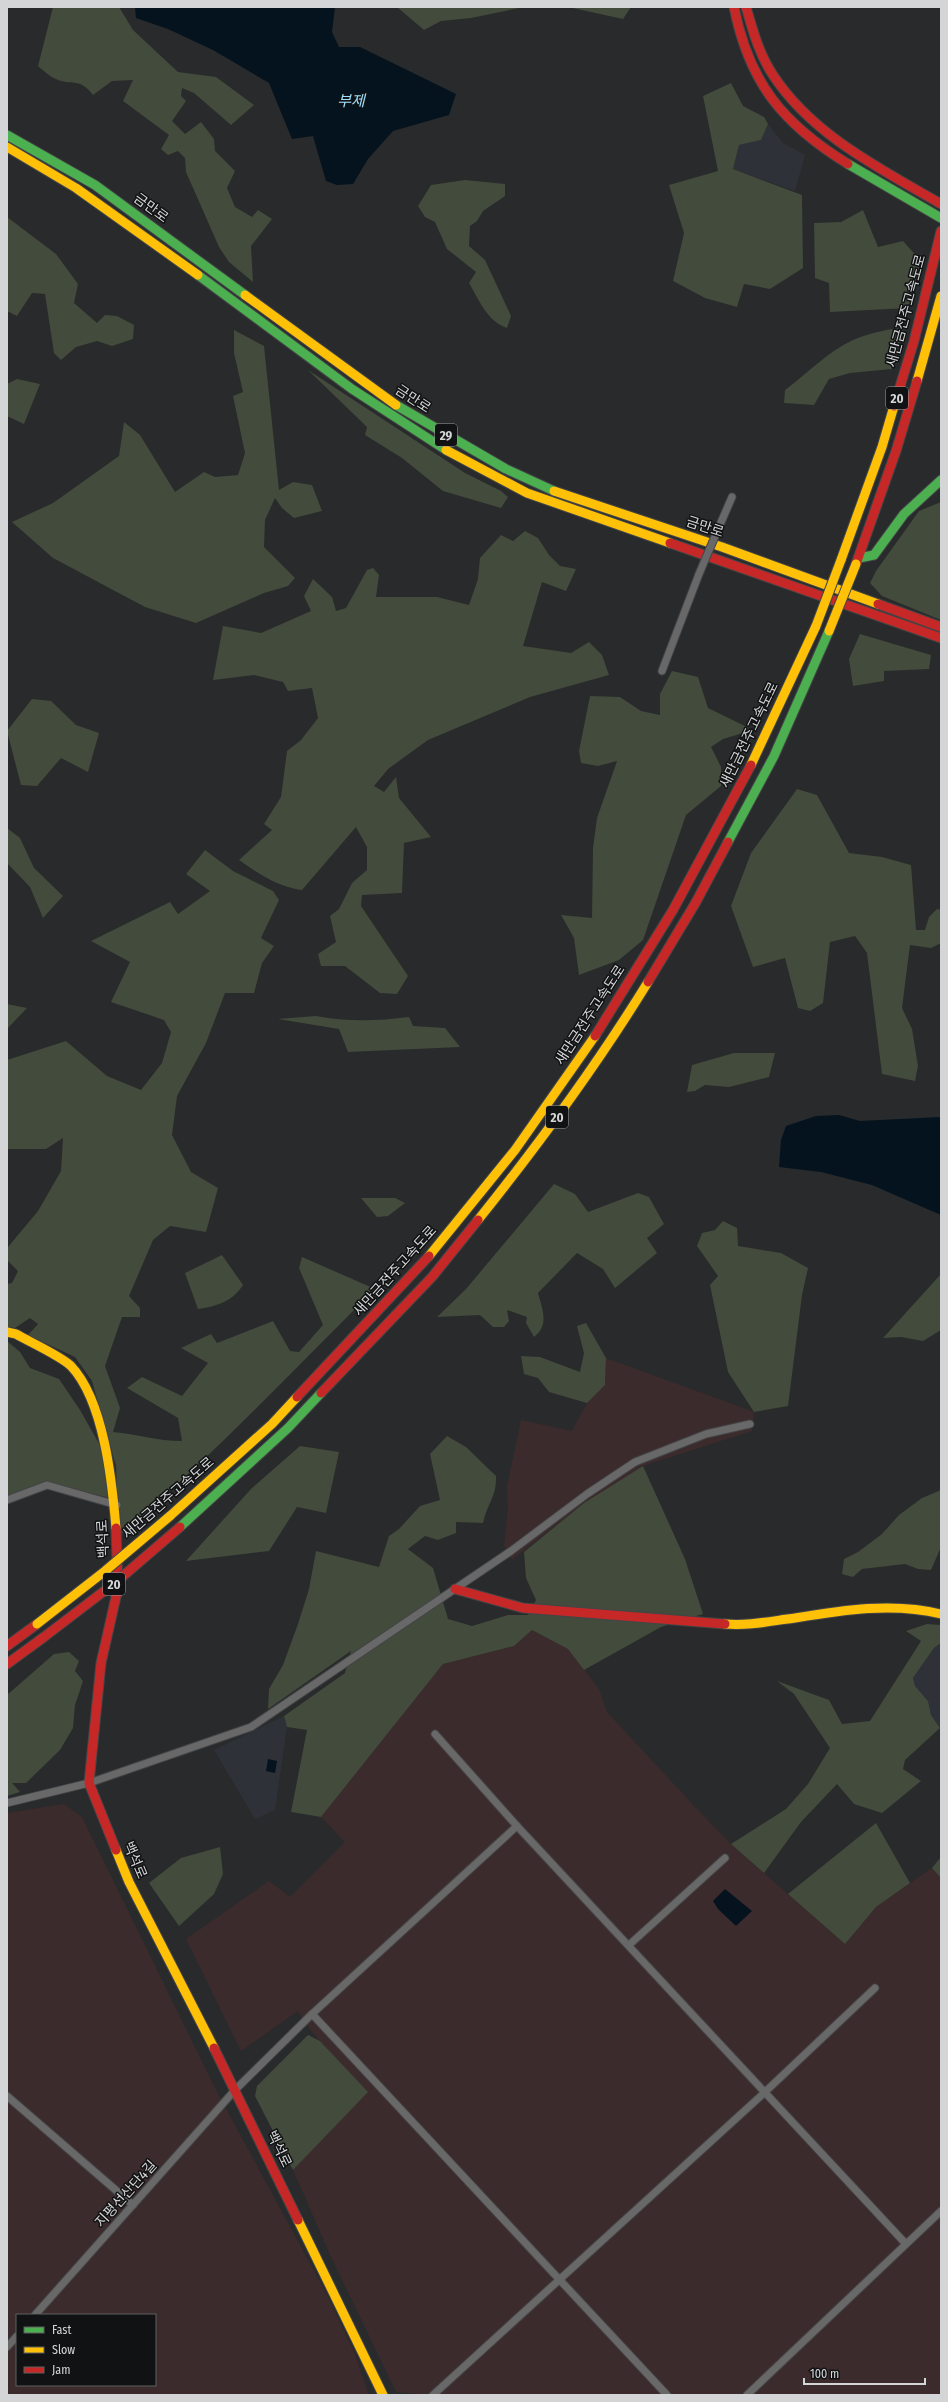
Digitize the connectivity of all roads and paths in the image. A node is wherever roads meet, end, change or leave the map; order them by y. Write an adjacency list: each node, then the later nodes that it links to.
1 (734, 7): 6 (main road)
2 (746, 7): 5 (main road)
3 (7, 135): 12 (main road, 금만로 / 29)
4 (7, 147): 13 (main road, 금만로 / 29)
5 (941, 204)
6 (941, 218)
7 (941, 231): 21 (main road, 새만금전주고속도로 / 20, bridge)
8 (941, 296): 11 (main road, 새만금전주고속도로 / 20)
9 (941, 480): 11 (main road)
10 (732, 497): 14 (street, bridge)
11 (858, 561): 22 (main road, 새만금전주고속도로 / 20, bridge)
12 (941, 627)
13 (941, 638)
14 (662, 671)
15 (7, 1332): 18 (main road, 백석로)
16 (750, 1424): 19 (street)
17 (7, 1500): 18 (street)
18 (116, 1505): 24 (main road, 백석로)
19 (455, 1589): 20 (main road); 24 (street)
20 (941, 1614)
21 (7, 1646)
22 (7, 1664)
23 (435, 1734): 26 (street)
24 (89, 1783): 25 (street); 31 (main road, 백석로)
25 (7, 1803)
26 (517, 1826): 28 (street); 30 (street, 지평선산단4길)
27 (725, 1858): 28 (street)
28 (629, 1945): 32 (street)
29 (875, 1988): 32 (street)
30 (312, 2014): 31 (street, 지평선산단4길); 37 (street)
31 (235, 2090): 34 (street, 지평선산단4길); 42 (main road, 백석로)
32 (764, 2093): 36 (street); 37 (street)
33 (7, 2096): 34 (street)
34 (133, 2205): 38 (street, 지평선산단4길)
35 (941, 2211): 36 (street)
36 (906, 2244): 44 (street)
37 (559, 2279): 41 (street); 43 (street)
38 (36, 2314)
39 (16, 2337): 40 (street)
40 (7, 2347)
41 (435, 2393)
42 (383, 2395)
43 (667, 2395)
44 (747, 2395)

